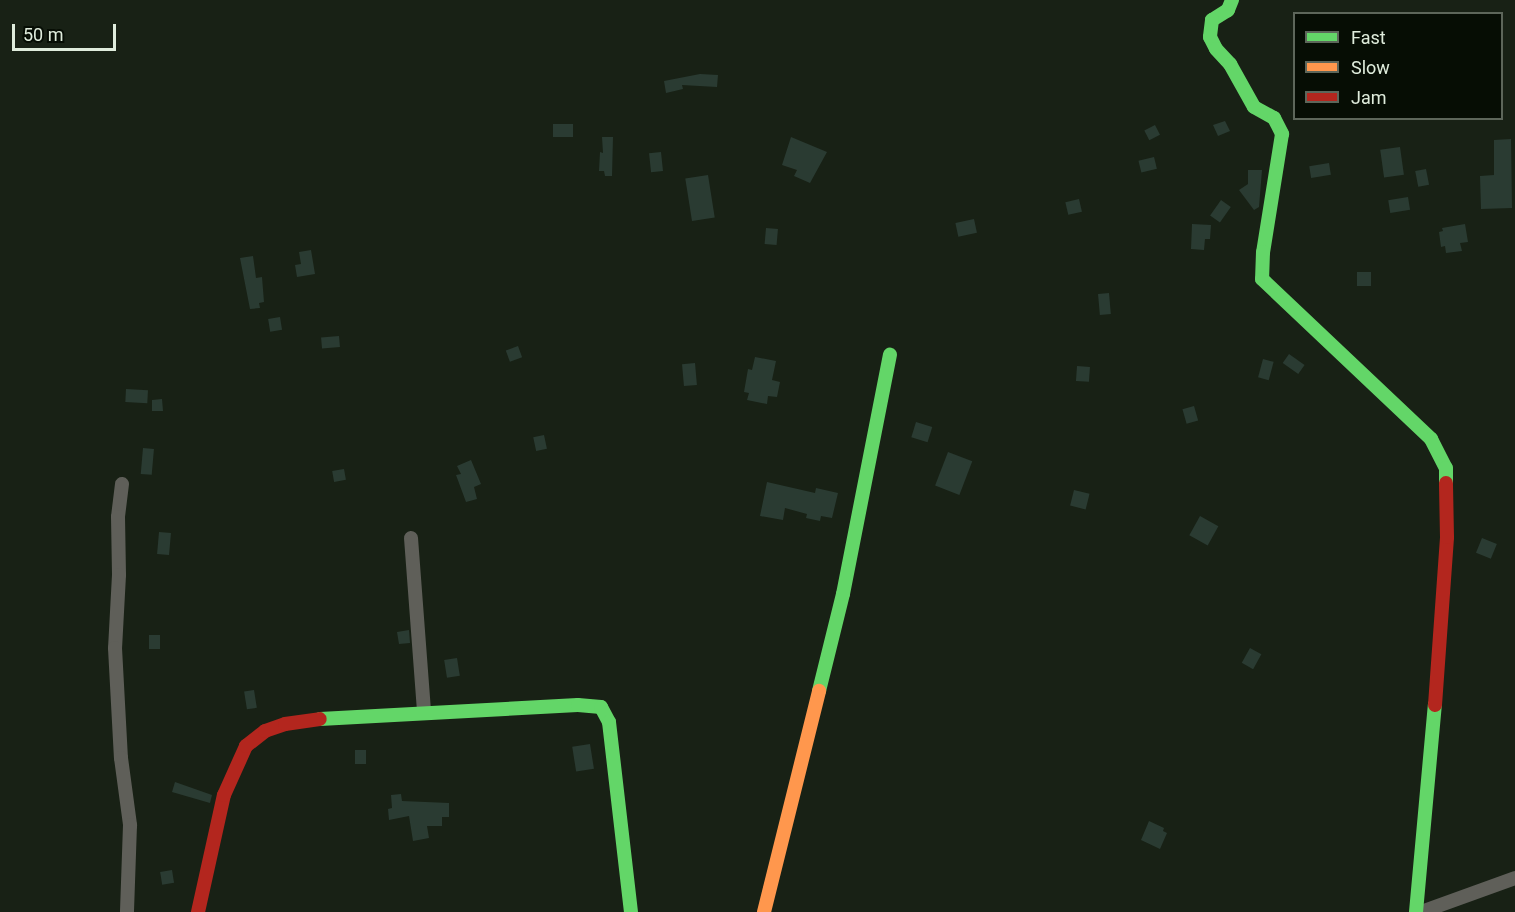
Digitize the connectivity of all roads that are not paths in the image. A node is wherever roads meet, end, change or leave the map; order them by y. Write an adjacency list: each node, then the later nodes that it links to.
1 (1232, 0): 11 (street)
2 (890, 355): 10 (street)
3 (122, 484): 7 (street)
4 (411, 538): 5 (street)
5 (424, 712): 8 (street); 9 (street)
6 (1515, 878): 12 (street)
7 (127, 912)
8 (198, 912)
9 (631, 912)
10 (764, 912)
11 (1416, 912)
12 (1421, 912)

